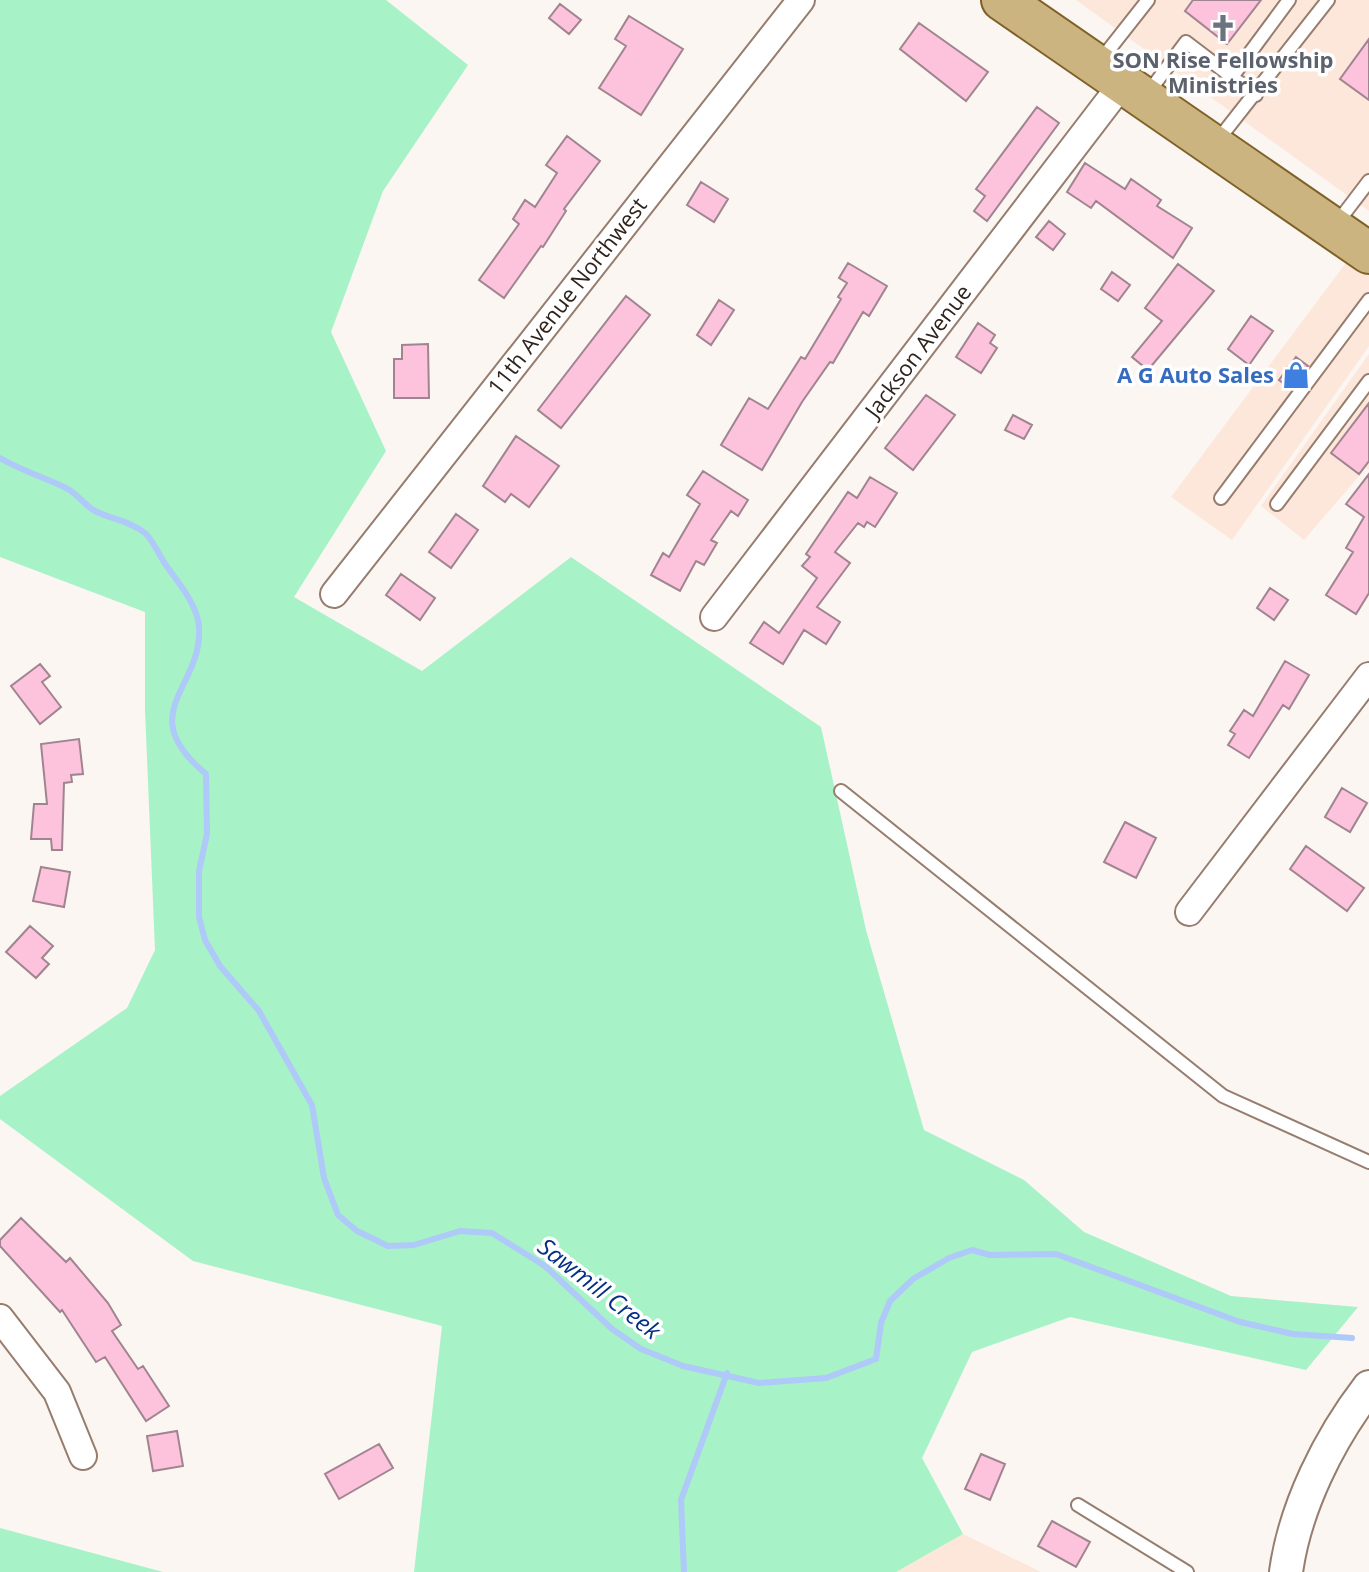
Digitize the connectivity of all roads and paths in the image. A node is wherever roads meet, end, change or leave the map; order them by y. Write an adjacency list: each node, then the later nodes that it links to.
1 (801, 0): 17 (street, 11th Avenue Northwest)
2 (1002, 0): 7 (main road)
3 (1148, 0): 7 (lane)
4 (1289, 0): 6 (lane)
5 (1328, 0): 8 (lane)
6 (1232, 77): 7 (lane); 8 (lane)
7 (1121, 83): 9 (main road); 18 (street, Jackson Avenue)
8 (1256, 95): 9 (lane)
9 (1213, 146): 11 (main road)
10 (1369, 181): 11 (lane)
11 (1332, 228): 12 (main road)
12 (1369, 253)
13 (1369, 300): 15 (lane)
14 (1369, 381): 16 (lane)
15 (1221, 498)
16 (1277, 504)
17 (334, 594)
18 (714, 617)
19 (1369, 676): 21 (street)
20 (841, 791): 22 (lane)
21 (1189, 912)
22 (1369, 1162)
23 (0, 1318): 25 (street)
24 (1369, 1387): 28 (street)
25 (83, 1456)
26 (1078, 1505): 27 (lane)
27 (1187, 1572)
28 (1286, 1572)

